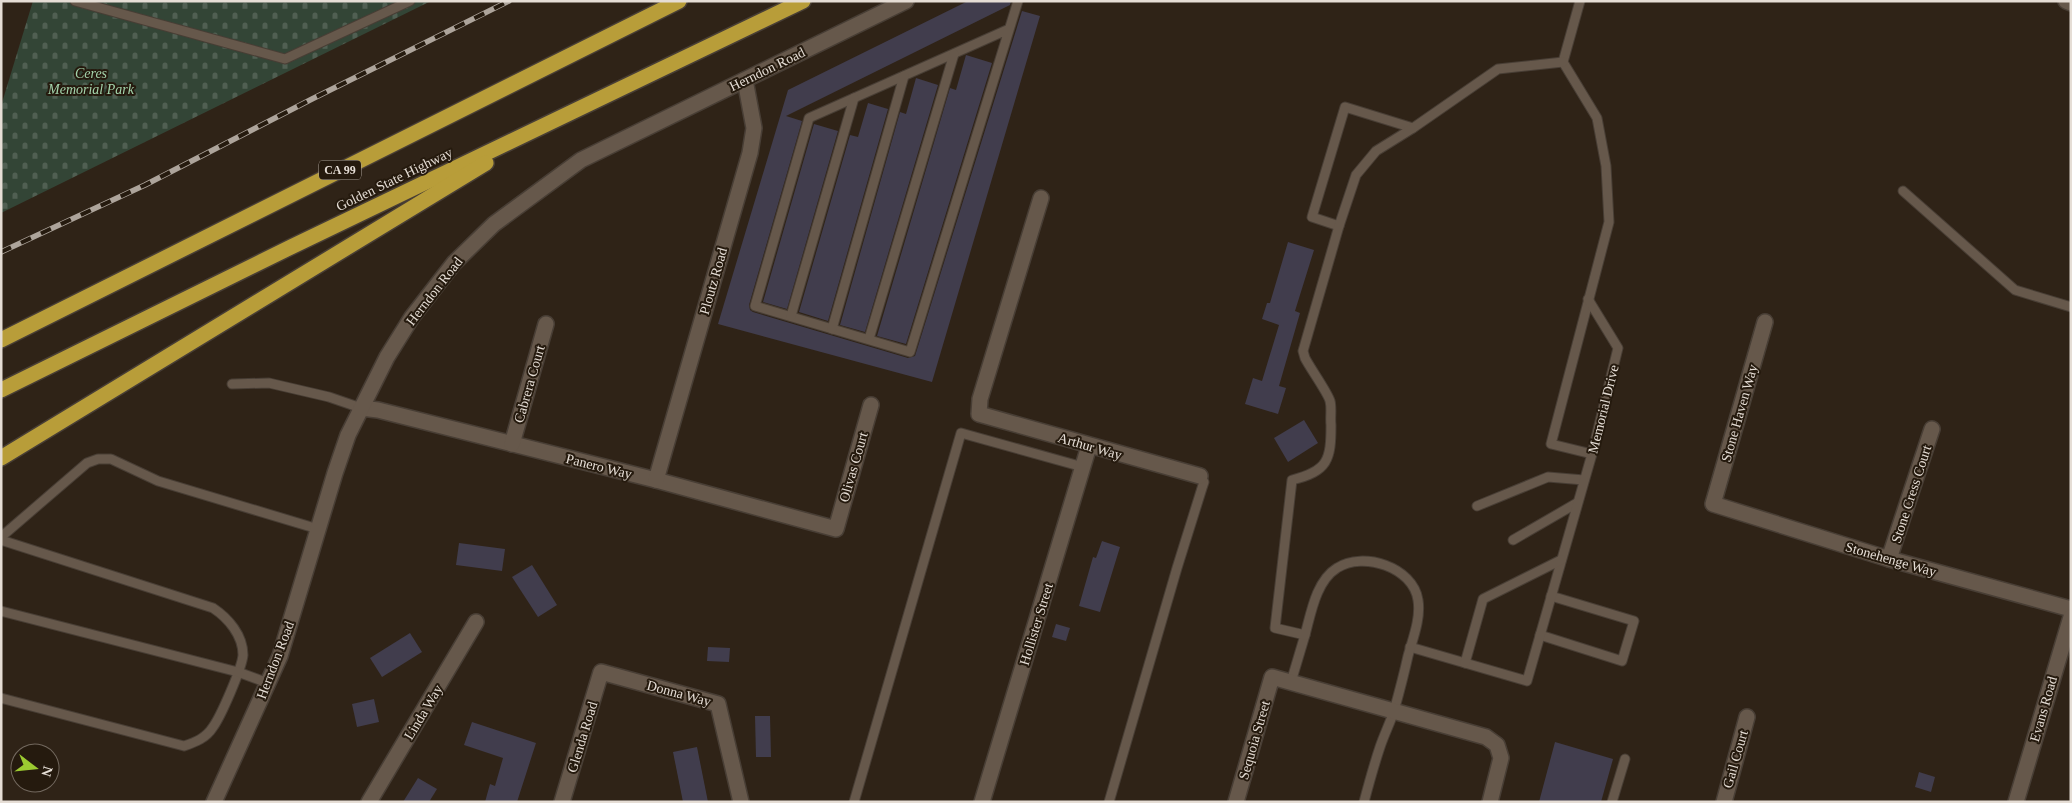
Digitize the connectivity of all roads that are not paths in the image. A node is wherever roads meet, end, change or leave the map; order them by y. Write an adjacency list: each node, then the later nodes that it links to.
1 (75, 1): 2 (lane)
2 (410, 1)
3 (679, 1): 28 (highway, CA 99)
4 (803, 1): 16 (highway, Golden State Highway)
5 (906, 1): 14 (street, Herndon Road)
6 (1018, 1): 10 (lane)
7 (1580, 1): 12 (lane)
8 (2066, 1): 9 (street)
9 (2071, 2)
10 (1010, 29): 11 (lane); 27 (lane)
11 (954, 54): 13 (lane); 27 (lane)
12 (1563, 62): 17 (lane); 21 (lane)
13 (904, 76): 15 (lane); 26 (lane)
14 (745, 80): 32 (street, Herndon Road); 40 (street, Ploutz Road)
15 (854, 98): 23 (lane); 23 (lane)
16 (558, 119): 30 (highway, Golden State Highway); 37 (highway)
17 (1413, 128): 20 (lane); 20 (lane)
18 (1902, 191): 22 (lane)
19 (1042, 198): 35 (street, Arthur Way)
20 (1339, 226): 56 (lane)
21 (1588, 299): 36 (lane, Memorial Drive); 36 (lane)
22 (2071, 307)
23 (791, 316): 26 (lane)
24 (1765, 322): 43 (street, Stone Haven Way)
25 (546, 324): 34 (street, Cabrera Court)
26 (832, 328): 27 (lane)
27 (869, 339)
28 (1, 340)
29 (232, 384): 32 (lane)
30 (1, 390)
31 (871, 404): 45 (street, Olivas Court)
32 (360, 408): 34 (street, Panero Way); 46 (street, Herndon Road)
33 (1932, 429): 49 (street, Stone Cress Court)
34 (512, 444): 40 (street, Panero Way)
35 (1089, 446): 38 (street, Hollister Street); 39 (street, Arthur Way)
36 (1592, 454): 41 (lane, Memorial Drive)
37 (1, 458)
38 (1083, 467): 72 (lane); 73 (street, Hollister Street)
39 (1200, 476): 74 (lane)
40 (656, 480): 45 (street, Panero Way)
41 (1584, 480): 42 (lane, Memorial Drive); 44 (lane)
42 (1578, 503): 48 (lane); 50 (lane, Memorial Drive)
43 (1713, 504): 49 (street, Stonehenge Way)
44 (1477, 506)
45 (836, 528)
46 (318, 529): 47 (lane); 63 (street, Herndon Road)
47 (1, 538): 60 (lane)
48 (1513, 540)
49 (1889, 559): 52 (street, Stonehenge Way)
50 (1561, 560): 51 (lane, Memorial Drive); 59 (lane)
51 (1551, 596): 57 (lane, Memorial Drive); 57 (lane)
52 (2071, 609)
53 (1, 611): 60 (lane)
54 (2071, 617): 80 (street, Evans Road)
55 (476, 622): 69 (street, Linda Way)
56 (1305, 635): 58 (lane); 62 (lane)
57 (1540, 635): 59 (lane, Memorial Drive)
58 (1410, 647): 59 (lane, Memorial Drive); 65 (lane)
59 (1465, 663)
60 (238, 672): 63 (lane); 64 (lane)
61 (601, 672): 70 (street, Glenda Road); 71 (street, Donna Way)
62 (1292, 682): 65 (street); 75 (street, Sequoia Street)
63 (268, 683): 68 (street, Herndon Road)
64 (1, 698)
65 (1394, 712): 76 (lane); 77 (street)
66 (1747, 717): 79 (street, Gail Court)
67 (1625, 759): 78 (lane)
68 (214, 802)
69 (369, 802)
70 (562, 802)
71 (741, 802)
72 (854, 802)
73 (982, 802)
74 (1109, 802)
75 (1236, 802)
76 (1364, 802)
77 (1490, 802)
78 (1612, 802)
79 (1724, 802)
80 (2016, 802)

